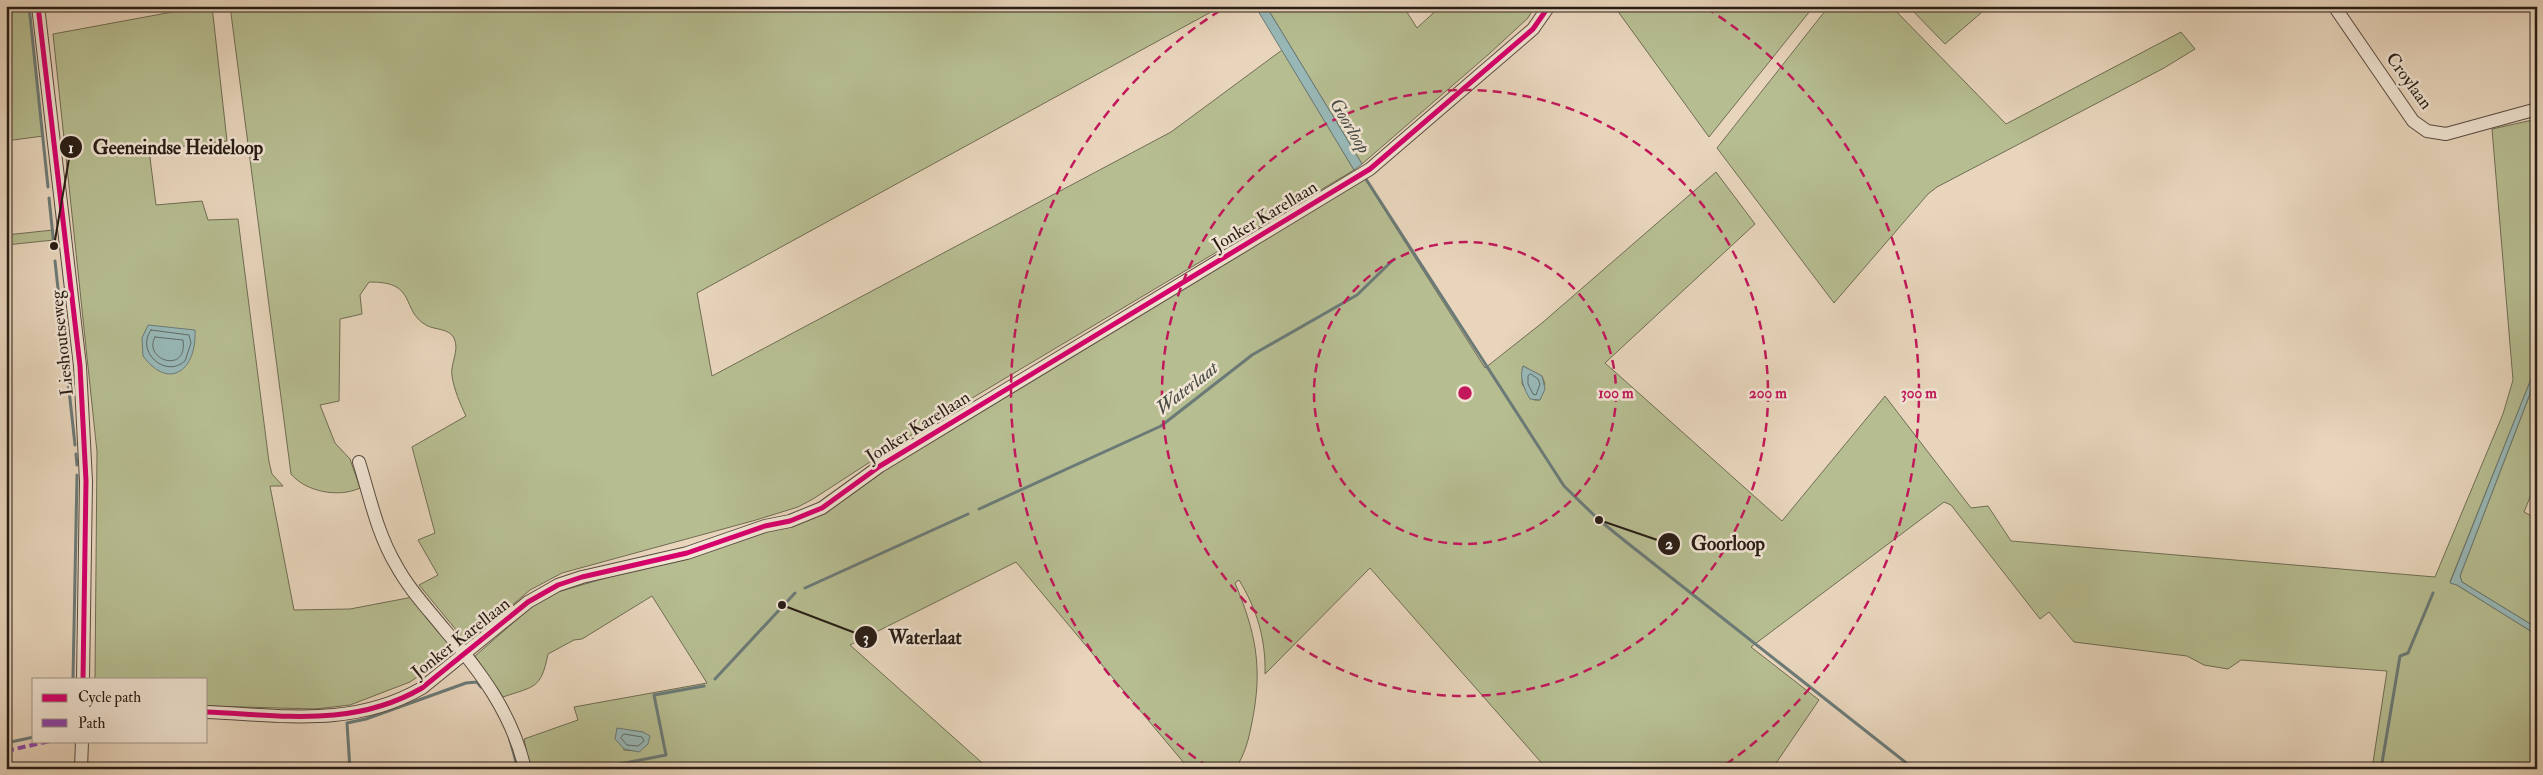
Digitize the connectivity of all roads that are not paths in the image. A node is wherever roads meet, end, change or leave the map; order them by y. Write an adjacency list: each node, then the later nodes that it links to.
1 (38, 6): 7 (street, Lieshoutseweg)
2 (1549, 6): 6 (street, Jonker Karellaan)
3 (2334, 6): 4 (street, Croylaan)
4 (2537, 109)
5 (359, 462): 6 (street)
6 (466, 654): 8 (street, Jonker Karellaan); 11 (street)
7 (84, 678)
8 (208, 712)
9 (82, 742): 10 (street)
10 (81, 769)
11 (525, 769)

